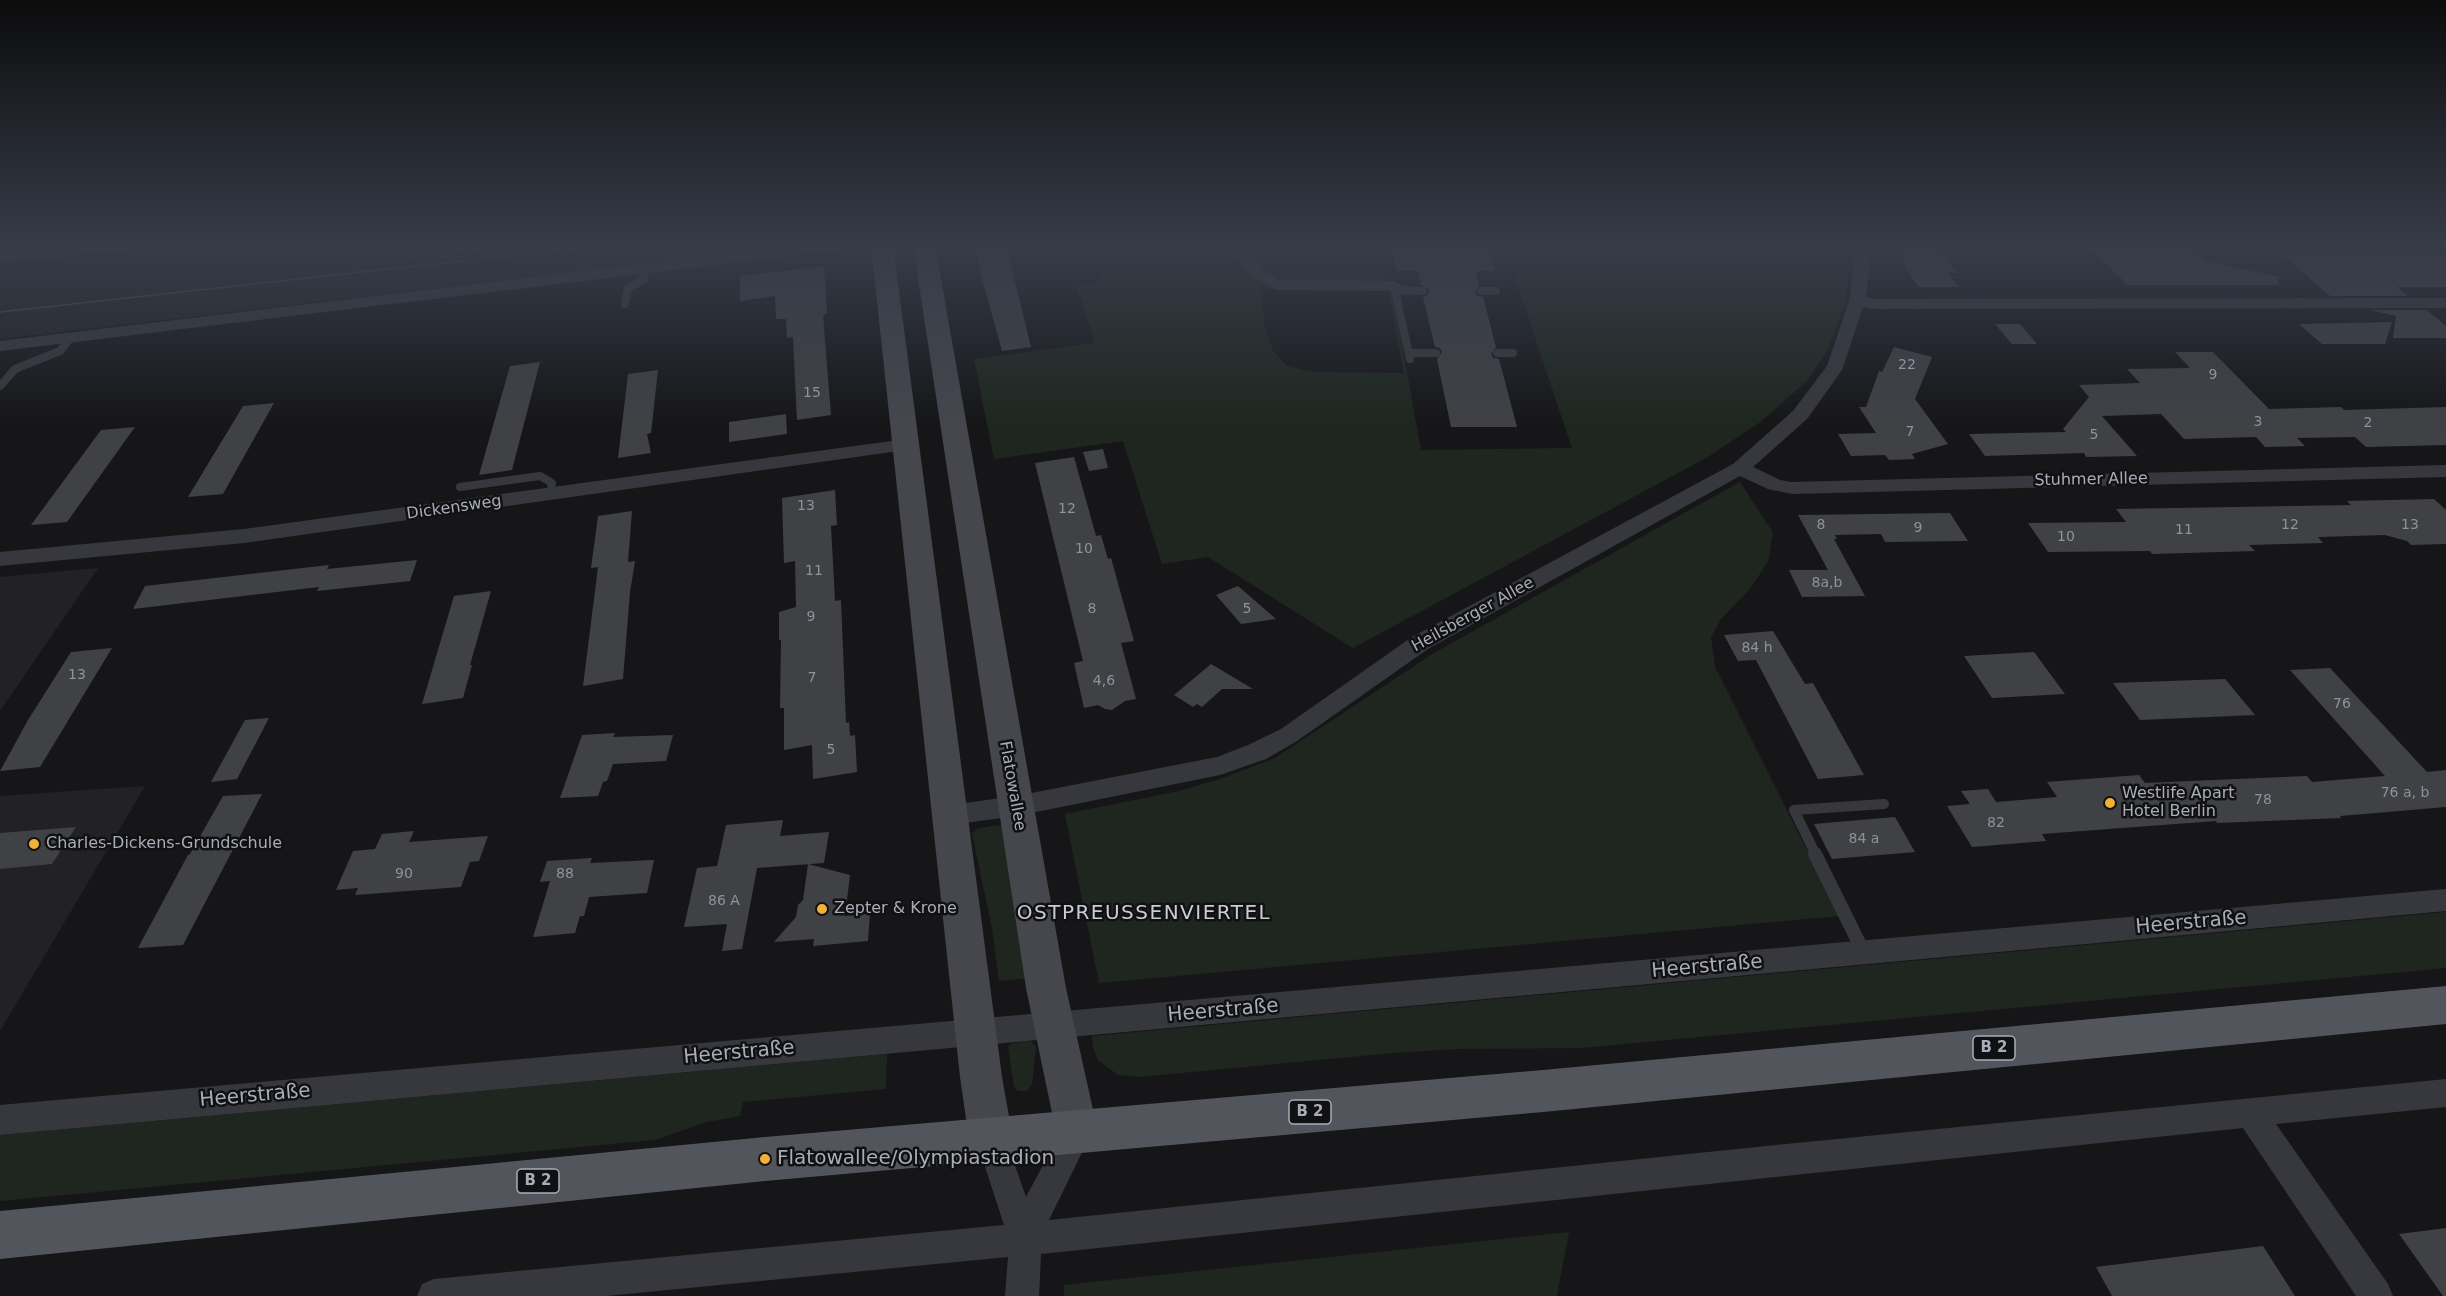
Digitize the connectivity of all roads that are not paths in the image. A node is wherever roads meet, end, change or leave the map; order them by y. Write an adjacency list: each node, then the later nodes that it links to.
1 (337, 305): 6 (street)
2 (889, 305): 13 (main road)
3 (933, 305): 12 (main road, Flatowallee)
4 (1398, 305): 8 (lane)
5 (1856, 305): 14 (street, Heilsberger Allee)
6 (71, 337): 7 (street); 11 (lane)
7 (0, 346)
8 (1436, 352)
9 (1497, 353): 10 (lane)
10 (1514, 353)
11 (0, 386)
12 (954, 438): 13 (main road); 20 (main road, Flatowallee)
13 (906, 445): 17 (street, Dickensweg); 21 (main road)
14 (1740, 468): 15 (street, Stuhmer Allee); 20 (street, Heilsberger Allee)
15 (2446, 471)
16 (460, 487): 17 (lane)
17 (550, 495): 18 (street, Dickensweg)
18 (0, 559)
19 (1884, 804): 23 (lane)
20 (1016, 806): 21 (street, Heilsberger Allee); 25 (main road, Flatowallee)
21 (950, 815): 26 (main road)
22 (2446, 900): 23 (street, Heerstraße)
23 (1864, 953): 25 (street, Heerstraße)
24 (2446, 1005): 30 (main road, B 2)
25 (1053, 1025): 26 (street, Heerstraße); 30 (main road, Flatowallee)
26 (976, 1031): 29 (street, Heerstraße); 31 (main road)
27 (2446, 1094): 28 (street)
28 (2251, 1114): 33 (street); 36 (street)
29 (0, 1120)
30 (1077, 1132): 31 (main road, B 2); 33 (street)
31 (991, 1139): 32 (main road, B 2); 33 (street)
32 (0, 1235)
33 (1025, 1239): 34 (street); 35 (street)
34 (434, 1296)
35 (1022, 1296)
36 (2376, 1296)

